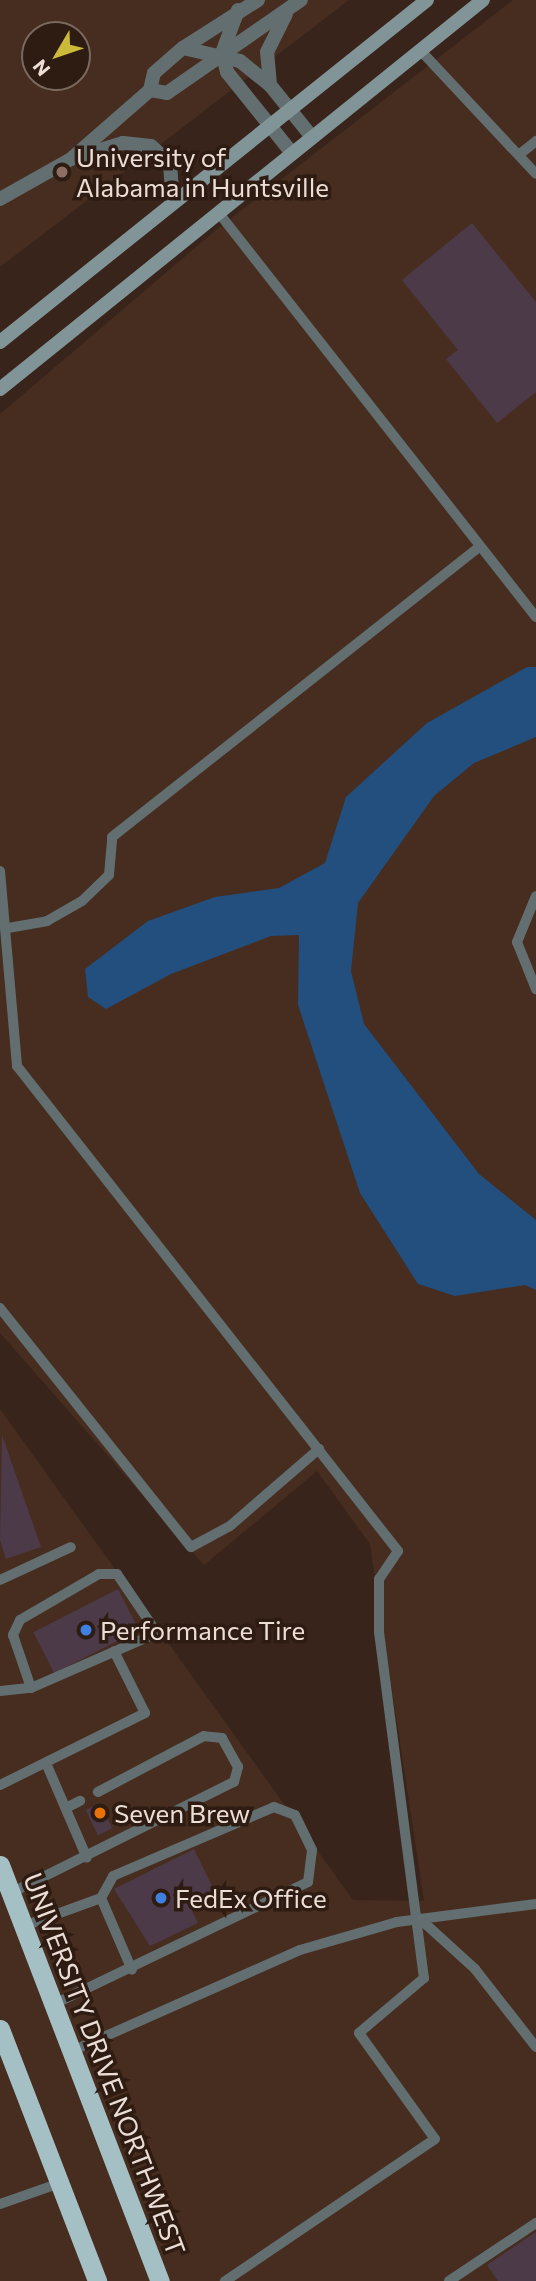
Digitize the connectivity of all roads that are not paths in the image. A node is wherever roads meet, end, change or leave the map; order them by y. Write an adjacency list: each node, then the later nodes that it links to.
1 (258, 0): 5 (street)
2 (301, 0): 6 (street)
3 (427, 0): 12 (main road)
4 (483, 0): 8 (main road)
5 (238, 10): 7 (street); 9 (street)
6 (288, 10): 9 (street); 10 (street)
7 (183, 48): 9 (street); 11 (street)
8 (421, 51): 14 (main road); 17 (lane)
9 (222, 53): 10 (street); 11 (street); 13 (street)
10 (270, 85): 12 (street)
11 (150, 90): 18 (street)
12 (289, 109): 13 (main road); 14 (street)
13 (270, 125): 16 (street); 21 (main road)
14 (313, 137): 16 (main road)
15 (536, 141): 17 (lane)
16 (292, 153): 22 (main road)
17 (520, 154): 19 (lane)
18 (71, 159): 20 (street); 21 (street)
19 (536, 174)
20 (0, 199)
21 (173, 202): 23 (main road)
22 (218, 212): 24 (main road); 25 (lane)
23 (0, 342)
24 (0, 389)
25 (479, 547): 26 (lane); 29 (lane)
26 (536, 617)
27 (0, 871): 29 (lane)
28 (536, 896): 30 (lane)
29 (8, 928): 32 (lane)
30 (536, 989)
31 (0, 1308): 32 (lane)
32 (320, 1449): 48 (lane)
33 (71, 1547): 34 (lane)
34 (0, 1580)
35 (114, 1651): 36 (lane); 36 (lane); 38 (lane)
36 (31, 1688): 37 (lane)
37 (0, 1691)
38 (46, 1763): 39 (lane); 42 (lane)
39 (0, 1785)
40 (97, 1792): 43 (lane)
41 (80, 1801): 42 (lane)
42 (66, 1808): 43 (lane)
43 (87, 1858): 45 (lane)
44 (0, 1865): 45 (highway, UNIVERSITY DRIVE NORTHWEST)
45 (11, 1893): 49 (highway, UNIVERSITY DRIVE NORTHWEST)
46 (102, 1898): 49 (lane); 50 (lane); 50 (lane)
47 (536, 1904): 48 (lane)
48 (419, 1918): 53 (lane); 54 (lane); 60 (lane)
49 (24, 1926): 51 (highway, UNIVERSITY DRIVE NORTHWEST)
50 (132, 1970): 51 (lane)
51 (55, 2004): 54 (highway, UNIVERSITY DRIVE NORTHWEST)
52 (0, 2029): 55 (highway)
53 (536, 2047)
54 (72, 2050): 59 (highway, UNIVERSITY DRIVE NORTHWEST)
55 (60, 2183): 56 (lane); 58 (highway)
56 (0, 2204)
57 (536, 2223): 61 (lane)
58 (97, 2281)
59 (160, 2281)
60 (225, 2281)
61 (449, 2281)

